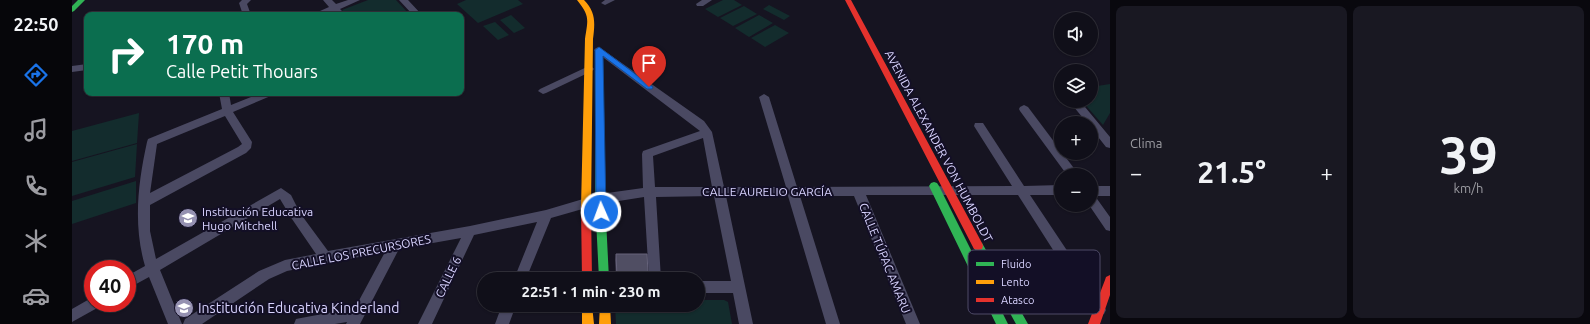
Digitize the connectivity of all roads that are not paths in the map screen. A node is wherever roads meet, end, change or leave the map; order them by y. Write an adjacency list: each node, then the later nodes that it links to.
1 (82, 0): 13 (street)
2 (247, 0): 14 (street)
3 (327, 0): 12 (street)
4 (356, 0): 12 (street)
5 (402, 0): 17 (street)
6 (580, 0): 24 (street)
7 (591, 0): 18 (street)
8 (708, 0): 11 (street)
9 (839, 0): 19 (street, AVENIDA ALEXANDER VON HUMBOLDT)
10 (848, 0): 19 (street, AVENIDA ALEXANDER VON HUMBOLDT)
11 (700, 4)
12 (335, 8): 15 (street); 16 (street)
13 (72, 10)
14 (246, 12)
15 (324, 12)
16 (339, 12)
17 (415, 12)
18 (600, 30)
19 (863, 37): 32 (street, AVENIDA ALEXANDER VON HUMBOLDT); 42 (street, AVENIDA ALEXANDER VON HUMBOLDT)
20 (599, 46): 21 (street); 34 (street)
21 (599, 64): 24 (street); 47 (street)
22 (84, 67): 23 (street)
23 (72, 69)
24 (590, 69): 25 (street); 49 (street)
25 (543, 91)
26 (224, 96): 31 (street)
27 (263, 96): 31 (street)
28 (764, 98): 38 (street)
29 (1080, 108): 35 (street)
30 (1024, 109): 36 (street)
31 (227, 111): 48 (street); 48 (street)
32 (896, 112)
33 (979, 126): 39 (street)
34 (707, 132): 45 (street); 46 (street)
35 (1110, 144)
36 (1068, 168)
37 (930, 178): 42 (street, AVENIDA ALEXANDER VON HUMBOLDT)
38 (792, 190): 41 (street, CALLE AURELIO GARCÍA); 46 (street, CALLE AURELIO GARCÍA); 86 (street)
39 (1020, 190): 40 (street, CALLE AURELIO GARCÍA); 42 (street, CALLE AURELIO GARCÍA); 57 (street)
40 (1054, 190)
41 (858, 191): 42 (street, CALLE AURELIO GARCÍA); 87 (street, CALLE TÚPAC AMARU)
42 (942, 191): 55 (street, AVENIDA ALEXANDER VON HUMBOLDT); 56 (street, AVENIDA ALEXANDER VON HUMBOLDT)
43 (1098, 191): 44 (street)
44 (1110, 191)
45 (650, 192): 46 (street, CALLE AURELIO GARCÍA); 47 (street, CALLE AURELIO GARCÍA); 63 (street)
46 (720, 192): 66 (street)
47 (600, 199): 49 (street, CALLE AURELIO GARCÍA); 62 (street)
48 (144, 202): 59 (street)
49 (586, 202): 51 (street, CALLE AURELIO GARCÍA); 61 (street)
50 (1098, 210): 52 (street)
51 (546, 214): 53 (street, CALLE LOS PRECURSORES); 60 (street)
52 (1110, 226)
53 (470, 231): 54 (street, CALLE LOS PRECURSORES); 81 (street, CALLE 6)
54 (395, 245): 58 (street, CALLE LOS PRECURSORES); 77 (street)
55 (969, 250)
56 (977, 250)
57 (1060, 250)
58 (325, 257): 59 (street); 79 (street, CALLE LOS PRECURSORES)
59 (153, 267): 64 (street); 78 (street)
60 (523, 272)
61 (587, 272)
62 (604, 272)
63 (655, 272)
64 (136, 277)
65 (1110, 280): 68 (street)
66 (738, 287): 67 (street); 85 (street)
67 (705, 288)
68 (1100, 307)
69 (84, 309): 76 (street)
70 (507, 312): 82 (street)
71 (587, 312): 83 (street)
72 (605, 312): 84 (street)
73 (997, 314): 88 (street, AVENIDA ALEXANDER VON HUMBOLDT)
74 (1016, 314): 89 (street, AVENIDA ALEXANDER VON HUMBOLDT)
75 (1098, 314): 90 (street)
76 (72, 316)
77 (356, 318): 80 (street)
78 (175, 324)
79 (190, 324)
80 (301, 324)
81 (425, 324)
82 (502, 324)
83 (588, 324)
84 (605, 324)
85 (746, 324)
86 (833, 324)
87 (913, 324)
88 (1002, 324)
89 (1022, 324)
90 (1094, 324)

